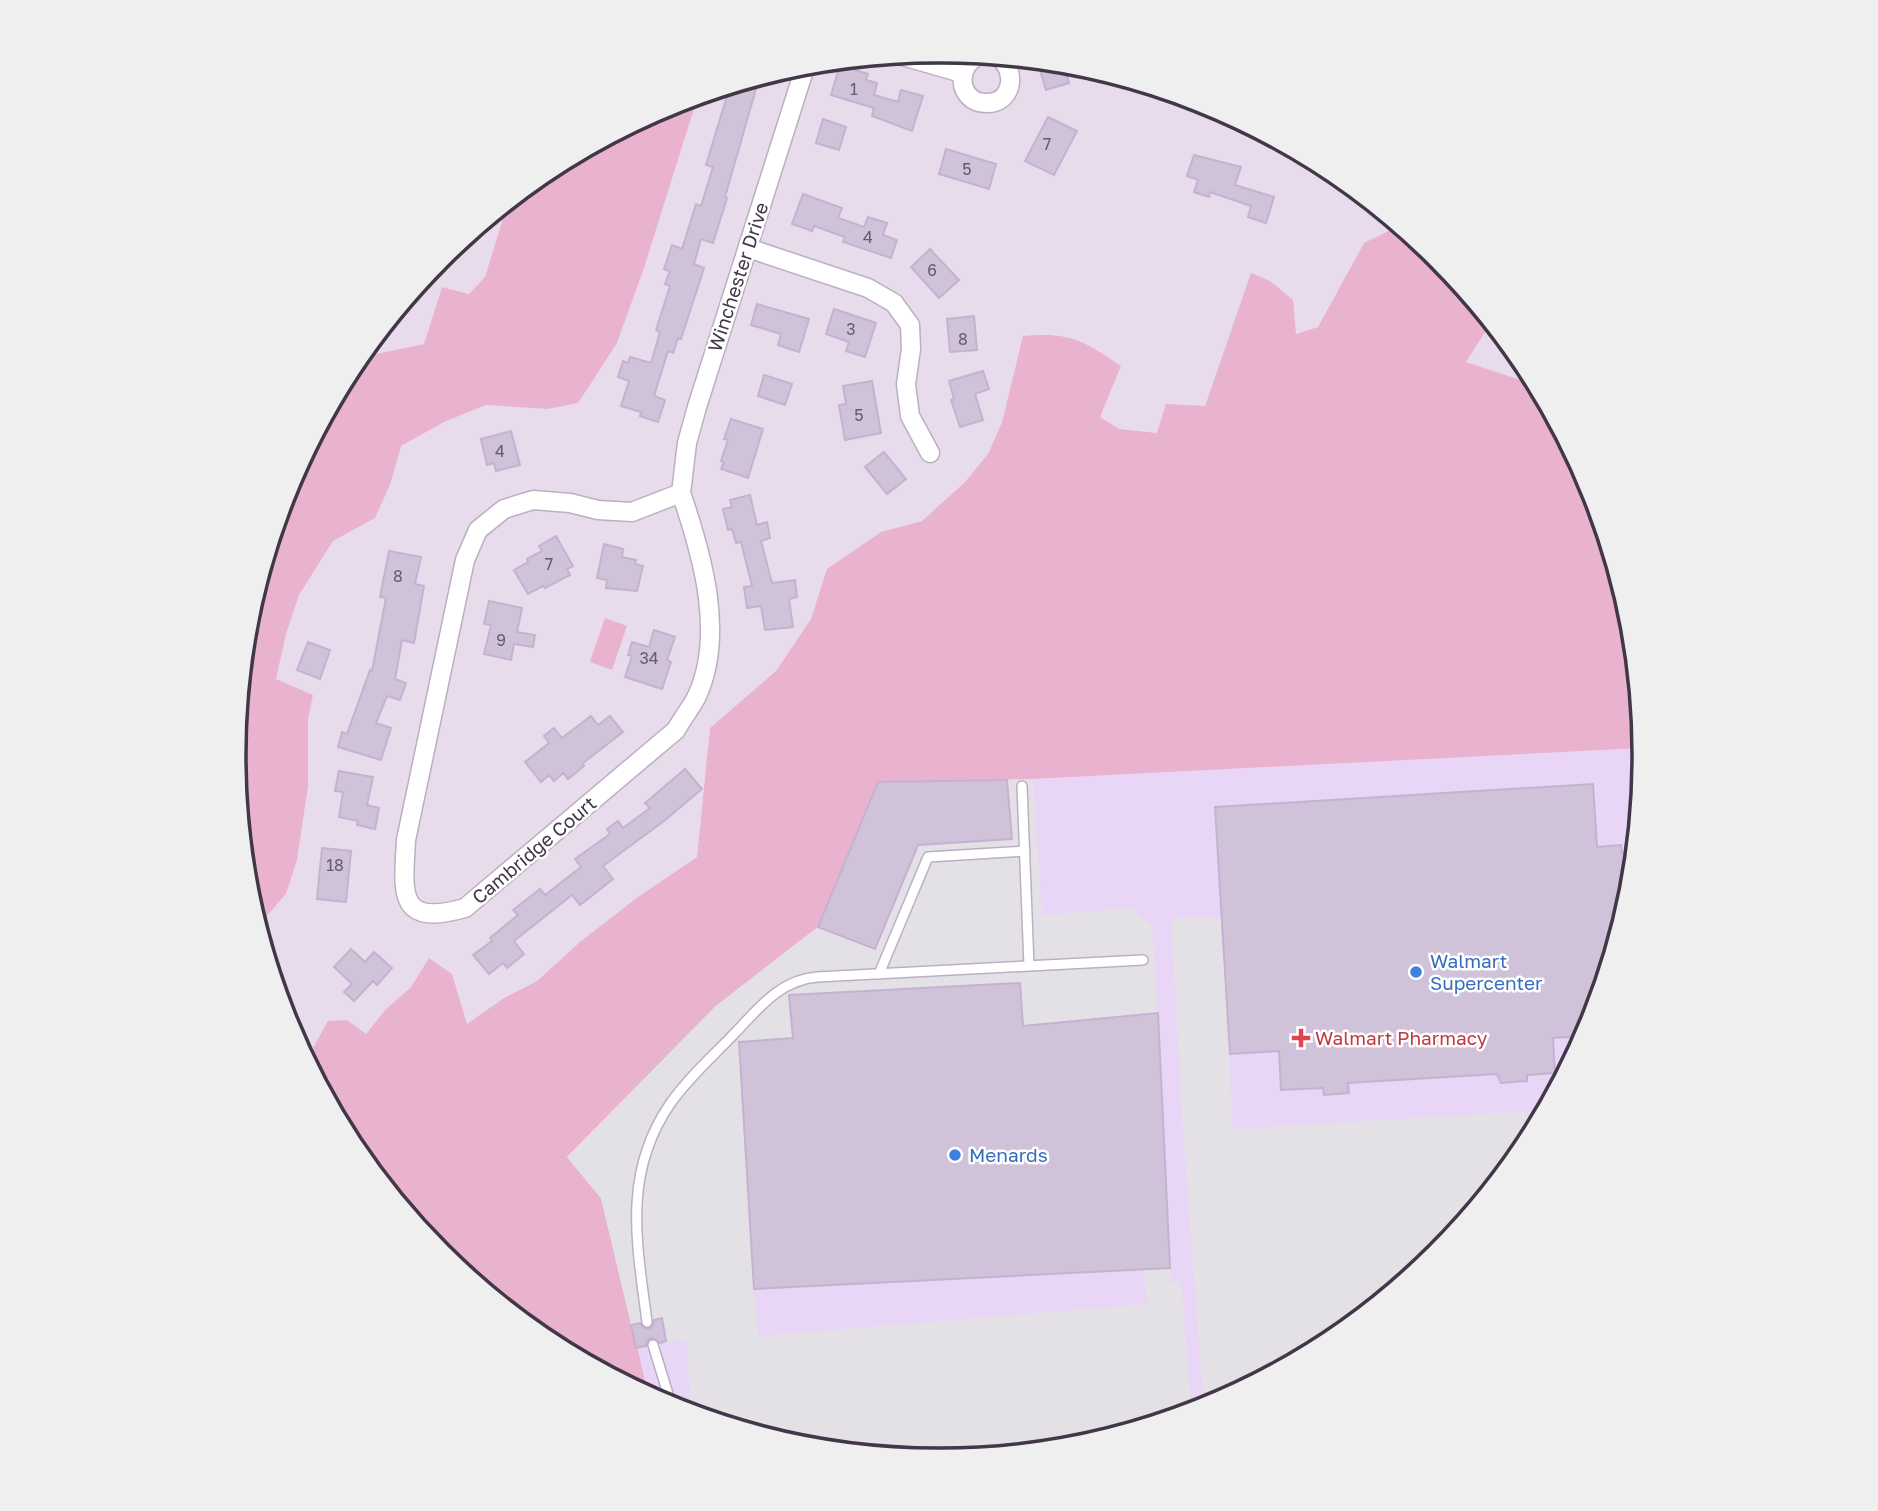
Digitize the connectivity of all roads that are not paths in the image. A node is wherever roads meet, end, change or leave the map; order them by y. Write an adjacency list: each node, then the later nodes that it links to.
1 (928, 63): 4 (street)
2 (968, 64): 4 (street)
3 (1006, 66): 4 (street)
4 (962, 73)
5 (802, 76): 6 (street, Winchester Drive)
6 (748, 248): 7 (street); 8 (street, Winchester Drive)
7 (930, 453)
8 (681, 493): 8 (street, Cambridge Court)
9 (1022, 786): 10 (lane)
10 (1025, 852): 12 (lane); 13 (lane)
11 (1143, 960): 12 (lane)
12 (1029, 966): 13 (lane)
13 (879, 974): 14 (lane)
14 (647, 1322)
15 (653, 1345): 16 (lane)
16 (667, 1392)

